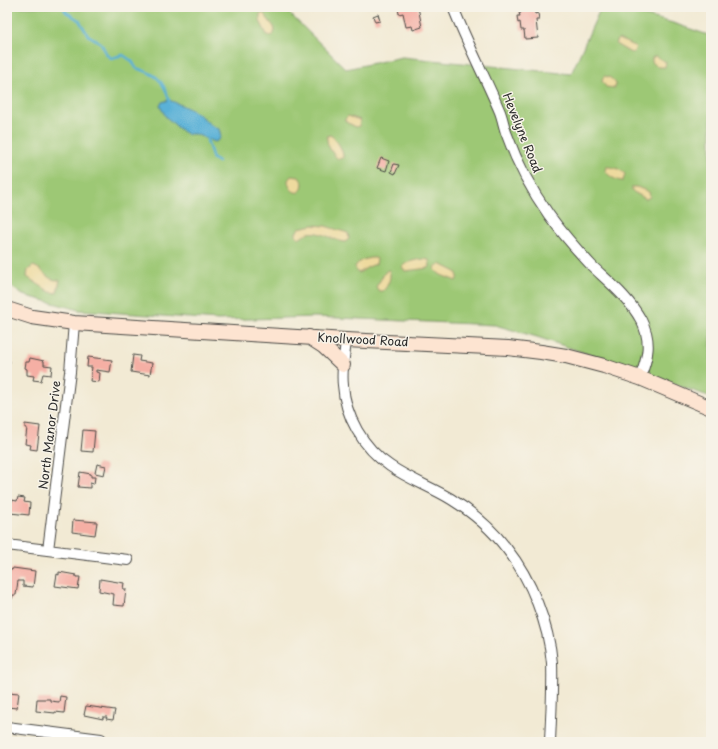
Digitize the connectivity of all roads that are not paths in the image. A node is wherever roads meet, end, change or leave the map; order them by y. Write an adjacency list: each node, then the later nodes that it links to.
1 (453, 7): 7 (street, Hevelyne Road)
2 (7, 309): 3 (main road, Knollwood Road)
3 (74, 323): 4 (main road, Knollwood Road); 10 (street, North Manor Drive)
4 (309, 337): 5 (main road, Knollwood Road); 6 (main road)
5 (346, 340): 6 (street); 7 (main road, Knollwood Road)
6 (343, 365): 14 (street)
7 (640, 378): 8 (main road, Knollwood Road)
8 (711, 408)
9 (7, 545): 10 (street)
10 (48, 550): 11 (street)
11 (128, 560)
12 (7, 727): 13 (street)
13 (100, 739)
14 (550, 742)

